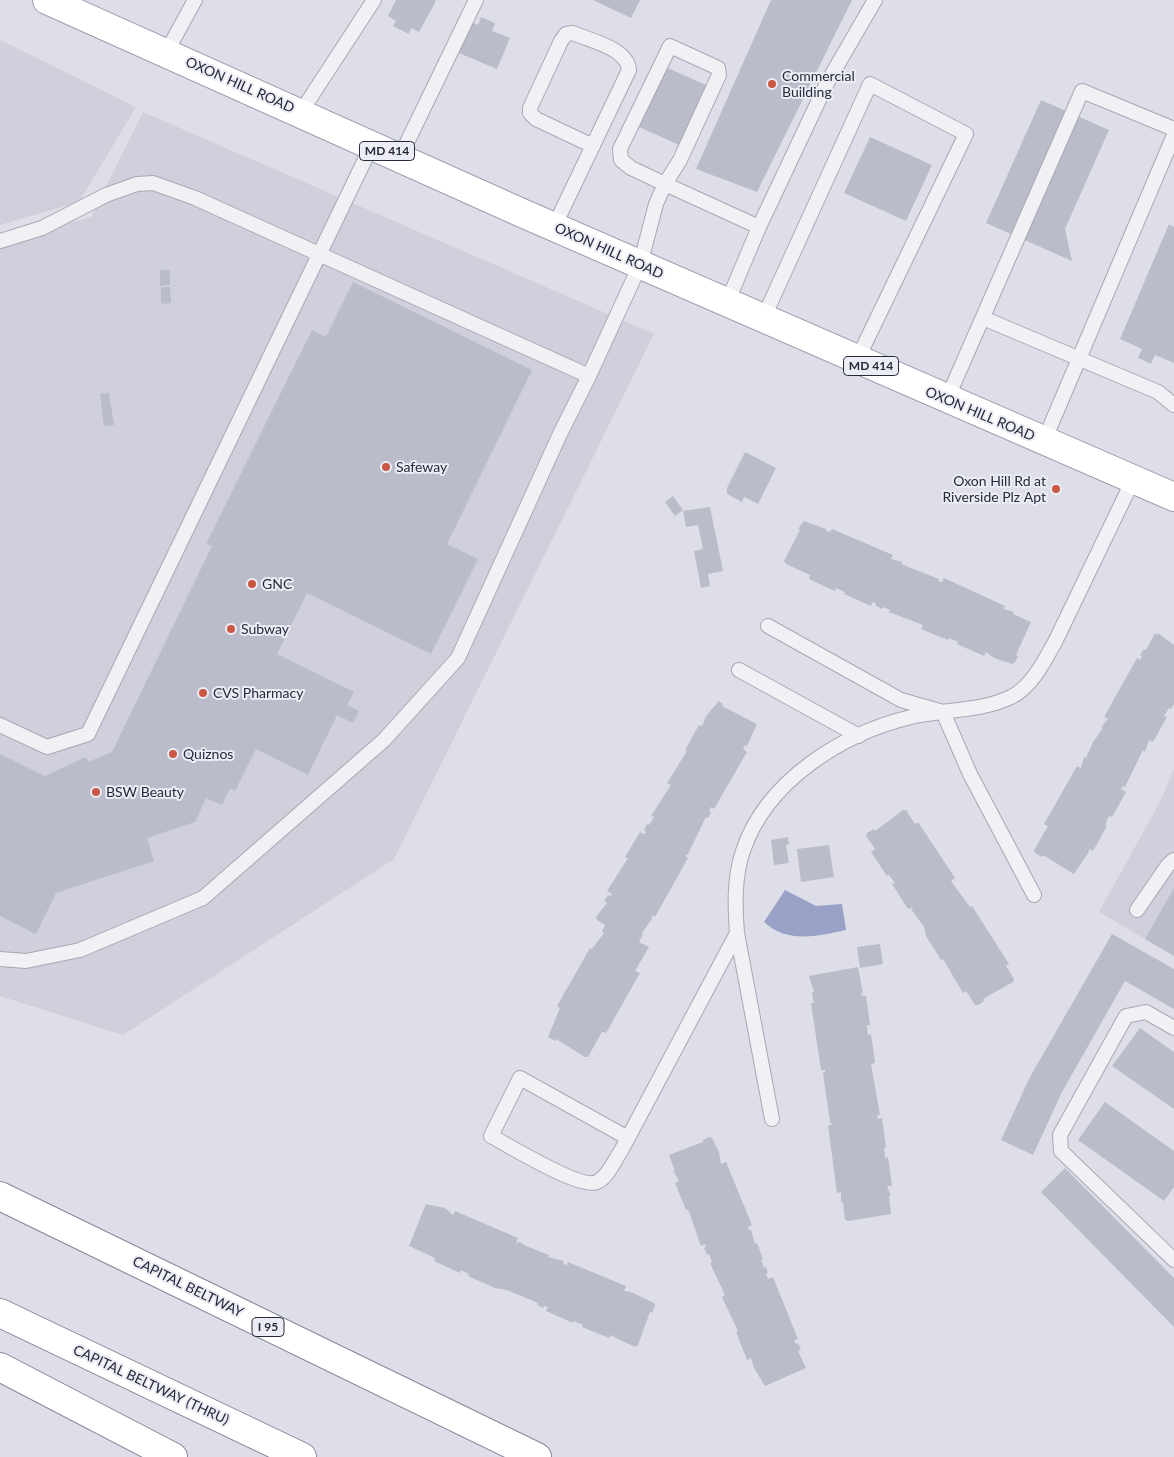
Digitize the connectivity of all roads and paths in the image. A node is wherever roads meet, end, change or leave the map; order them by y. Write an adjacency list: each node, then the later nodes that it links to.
1 (47, 0): 6 (main road, OXON HILL ROAD / MD 414)
2 (195, 0): 6 (lane)
3 (374, 0): 7 (lane)
4 (476, 0): 12 (lane)
5 (875, 0): 15 (lane)
6 (166, 53): 7 (main road, OXON HILL ROAD / MD 414)
7 (300, 112): 10 (main road, OXON HILL ROAD / MD 414)
8 (1174, 129): 20 (lane)
9 (1174, 135): 22 (lane)
10 (372, 144): 12 (main road, OXON HILL ROAD / MD 414); 17 (lane)
11 (593, 146): 11 (lane); 14 (lane)
12 (400, 157): 14 (main road, OXON HILL ROAD / MD 414)
13 (665, 184): 13 (lane); 15 (lane); 18 (lane)
14 (554, 227): 18 (main road, OXON HILL ROAD / MD 414)
15 (759, 227): 19 (lane)
16 (0, 241): 17 (lane)
17 (318, 254): 24 (lane); 33 (lane)
18 (640, 265): 19 (main road, OXON HILL ROAD / MD 414); 24 (lane)
19 (727, 303): 21 (main road, OXON HILL ROAD / MD 414)
20 (983, 318): 22 (lane); 25 (lane)
21 (763, 319): 23 (main road, OXON HILL ROAD / MD 414); 23 (lane)
22 (1079, 358): 26 (lane); 27 (lane)
23 (857, 360): 25 (main road, OXON HILL ROAD / MD 414)
24 (589, 376): 39 (lane)
25 (947, 399): 27 (main road, OXON HILL ROAD / MD 414)
26 (1174, 405)
27 (1044, 441): 28 (main road, OXON HILL ROAD / MD 414)
28 (1133, 480): 29 (main road, OXON HILL ROAD / MD 414); 32 (lane)
29 (1172, 491)
30 (768, 626): 32 (lane)
31 (739, 670): 34 (lane)
32 (943, 712): 34 (lane); 36 (lane)
33 (0, 724)
34 (859, 736): 38 (lane)
35 (1174, 860): 37 (lane)
36 (1034, 895)
37 (1136, 910)
38 (737, 933): 41 (lane); 42 (lane)
39 (0, 959)
40 (1174, 1028): 44 (lane)
41 (772, 1119)
42 (628, 1138): 42 (lane)
43 (0, 1196): 49 (main road, CAPITAL BELTWAY / I 95)
44 (1174, 1260)
45 (0, 1314): 48 (main road, CAPITAL BELTWAY (THRU))
46 (0, 1367): 47 (main road)
47 (173, 1457)
48 (302, 1457)
49 (537, 1457)

